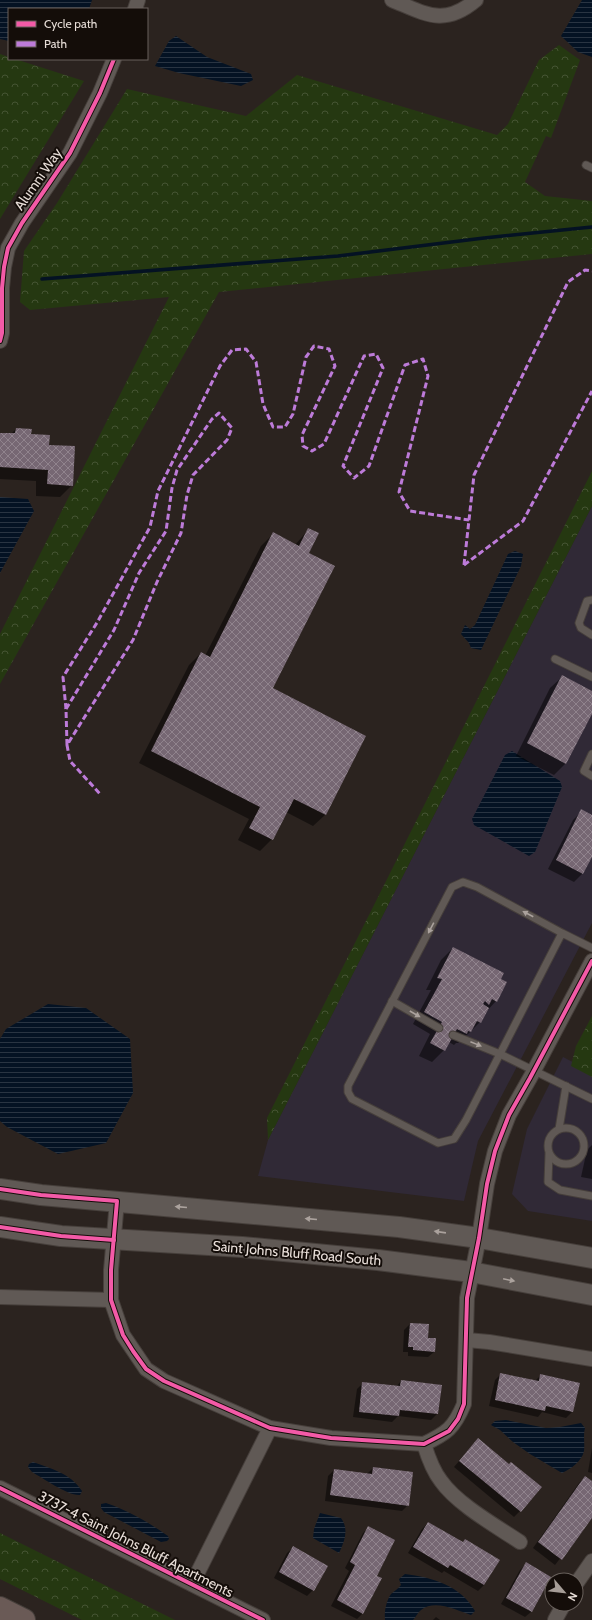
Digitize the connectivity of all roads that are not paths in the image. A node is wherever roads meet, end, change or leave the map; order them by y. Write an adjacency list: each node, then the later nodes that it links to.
1 (392, 0): 2 (street)
2 (476, 0)
3 (114, 60): 4 (street, Alumni Way)
4 (0, 341)
5 (592, 600): 6 (lane)
6 (592, 634)
7 (555, 659): 8 (lane)
8 (592, 677)
9 (592, 754): 10 (lane)
10 (592, 776)
11 (562, 933): 12 (lane); 14 (lane, one-way to 14); 17 (lane)
12 (592, 948)
13 (592, 961): 18 (street)
14 (392, 1001): 15 (lane, one-way to 15); 17 (lane)
15 (439, 1028)
16 (453, 1035): 17 (lane, one-way to 17)
17 (500, 1054): 18 (lane)
18 (534, 1072): 19 (lane); 27 (street)
19 (566, 1086): 20 (lane); 21 (lane)
20 (592, 1099)
21 (559, 1129): 22 (lane); 22 (lane)
22 (549, 1154): 24 (lane)
23 (0, 1189): 25 (main road)
24 (592, 1196)
25 (117, 1201): 27 (main road, one-way to 25); 28 (street)
26 (0, 1227): 28 (main road, Saint Johns Bluff Road South)
27 (479, 1238): 29 (main road); 30 (street)
28 (114, 1240): 30 (main road, Saint Johns Bluff Road South); 33 (street)
29 (592, 1258)
30 (471, 1272): 31 (main road, Saint Johns Bluff Road South, one-way to 31); 34 (street)
31 (592, 1295)
32 (0, 1297): 33 (street)
33 (111, 1300): 36 (street)
34 (467, 1340): 35 (street); 37 (street)
35 (592, 1360)
36 (270, 1428): 37 (street); 42 (street)
37 (424, 1444): 39 (street)
38 (0, 1488): 42 (street, 3737-4 Saint Johns Bluff Apartments)
39 (520, 1542)
40 (592, 1561): 41 (street)
41 (584, 1572)
42 (192, 1584): 45 (street, 3737-4 Saint Johns Bluff Apartments)
43 (0, 1608): 44 (highway)
44 (24, 1620)
45 (263, 1620)

